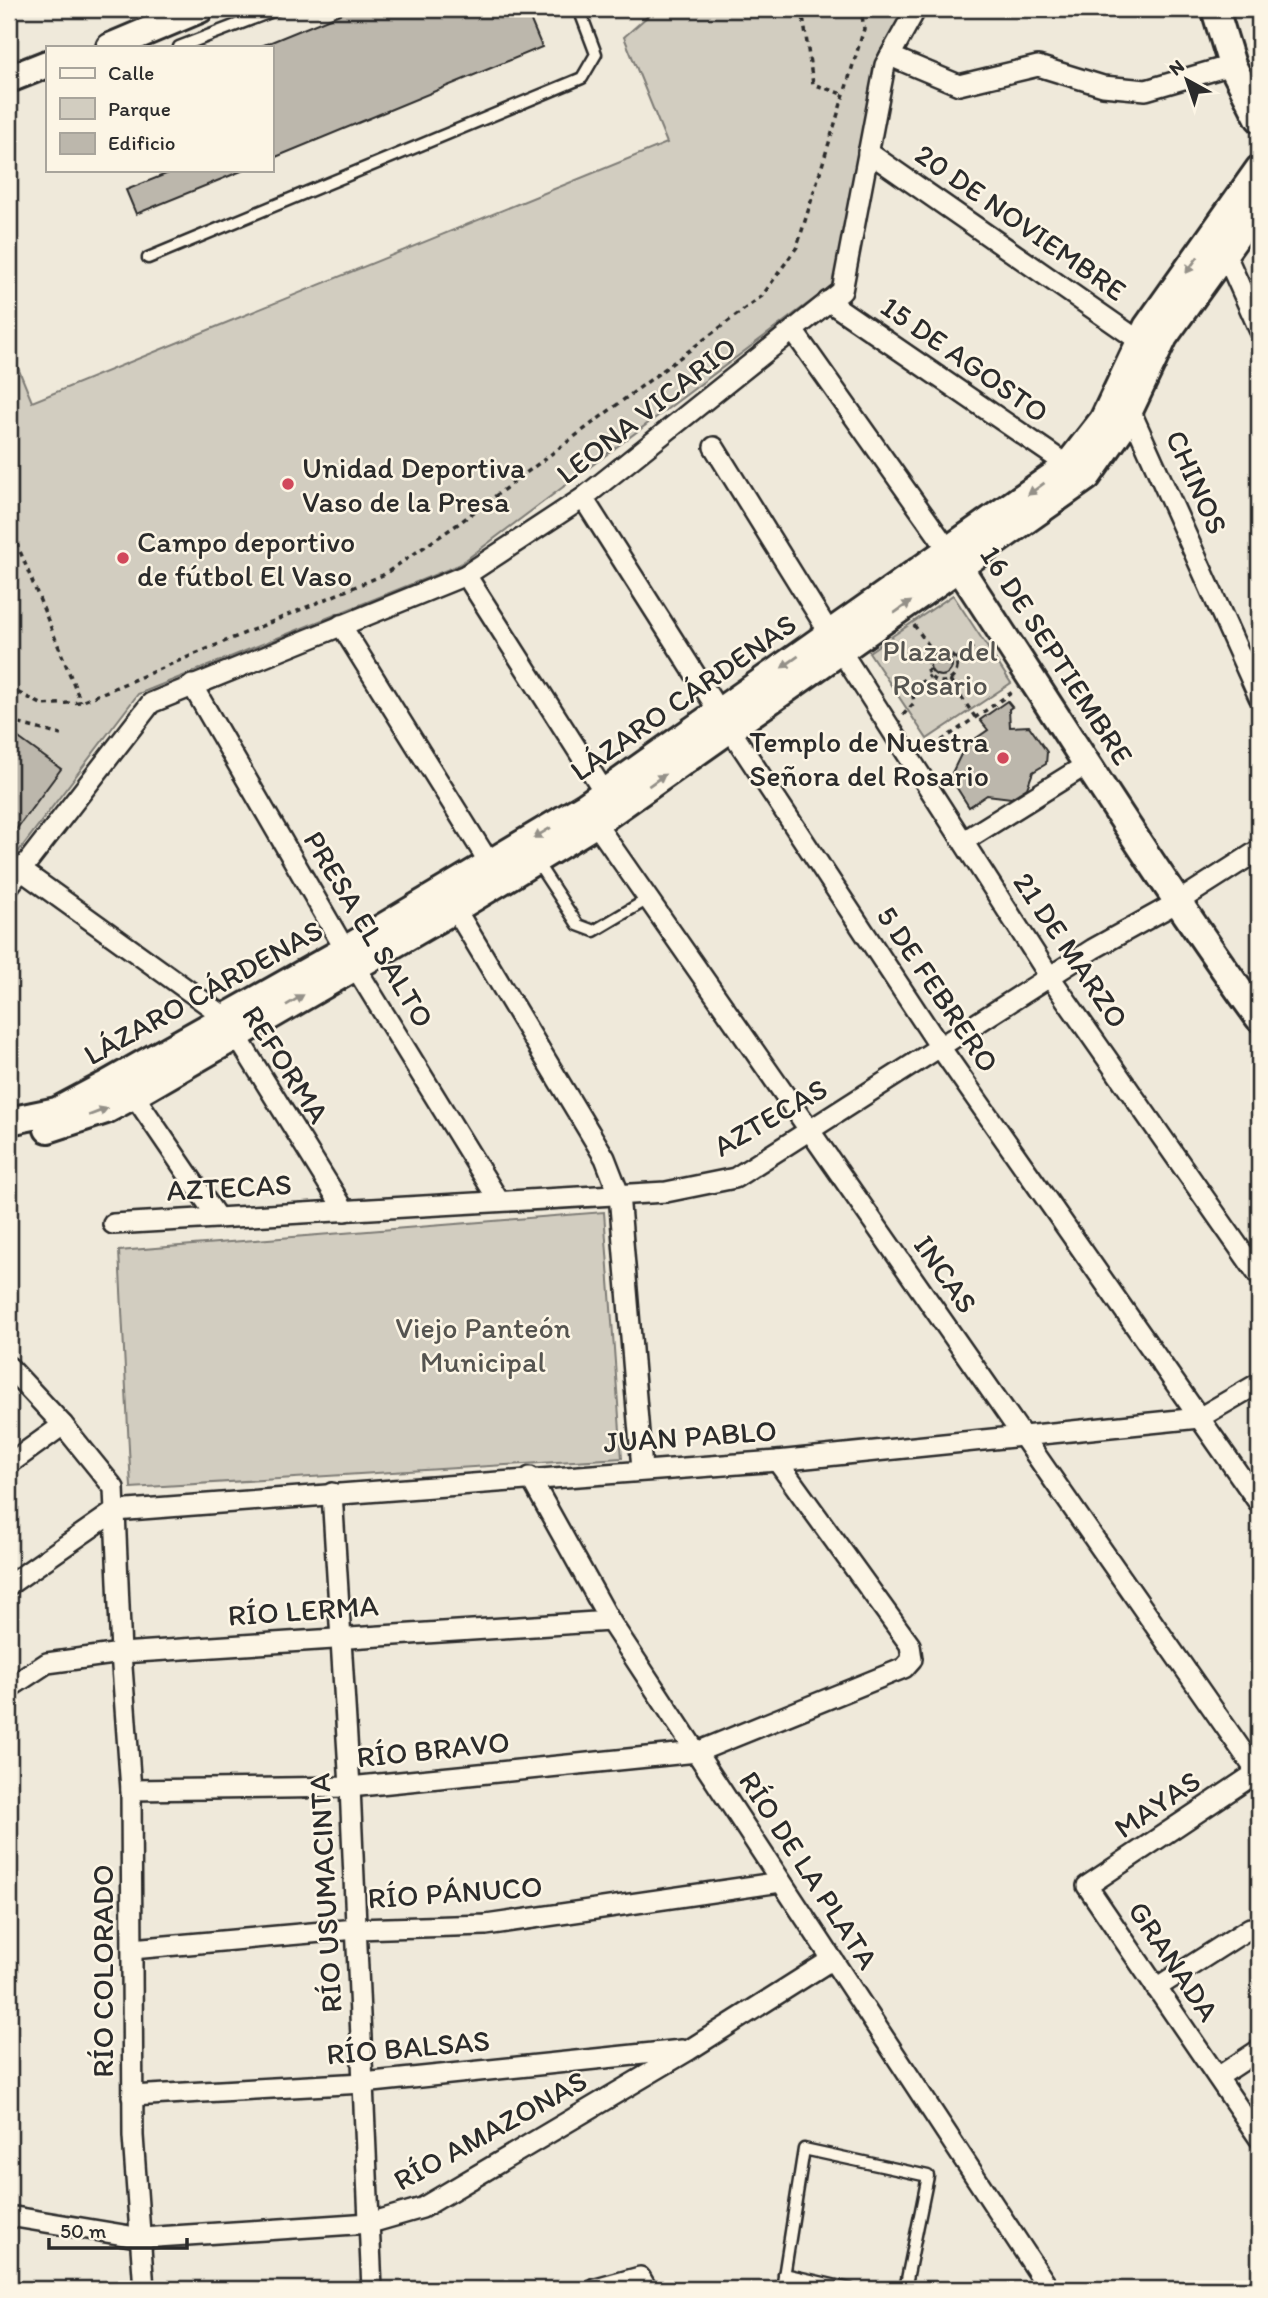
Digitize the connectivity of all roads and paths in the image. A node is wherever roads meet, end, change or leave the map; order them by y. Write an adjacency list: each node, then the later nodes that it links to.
1 (200, 9): 8 (street)
2 (278, 9): 9 (lane)
3 (579, 9): 22 (lane)
4 (802, 9): 16 (path)
5 (861, 9): 16 (path)
6 (916, 9): 10 (street, LEONA VICARIO)
7 (1212, 10): 12 (street)
8 (112, 46)
9 (182, 46)
10 (890, 56): 12 (street); 18 (street, LEONA VICARIO)
11 (46, 64): 13 (street)
12 (1232, 65): 17 (street)
13 (9, 79)
14 (46, 79): 15 (street)
15 (9, 94)
16 (842, 94): 44 (path)
17 (1259, 118)
18 (868, 152): 23 (street, LEONA VICARIO); 26 (street, 20 DE NOVIEMBRE)
19 (1259, 169): 21 (street, LÁZARO CÁRDENAS)
20 (1259, 205): 21 (street, LÁZARO CÁRDENAS)
21 (1220, 242): 24 (street); 26 (street, LÁZARO CÁRDENAS)
22 (148, 258)
23 (828, 301): 25 (street, LEONA VICARIO); 29 (street, 15 DE AGOSTO)
24 (1259, 329)
25 (794, 332): 30 (street, LEONA VICARIO); 32 (street, 16 DE SEPTIEMBRE)
26 (1148, 347): 27 (street, LÁZARO CÁRDENAS)
27 (1124, 398): 29 (street, LÁZARO CÁRDENAS); 43 (street, CHINOS)
28 (714, 447): 35 (street, 21 DE MARZO)
29 (1077, 471): 32 (street, LÁZARO CÁRDENAS)
30 (583, 498): 33 (street, LEONA VICARIO); 46 (street, 5 DE FEBRERO)
31 (9, 524): 44 (path)
32 (954, 559): 35 (street, LÁZARO CÁRDENAS); 38 (street, 16 DE SEPTIEMBRE)
33 (466, 575): 34 (street, LEONA VICARIO); 52 (street, INCAS)
34 (341, 625): 41 (street, LEONA VICARIO); 56 (street)
35 (835, 642): 46 (street, LÁZARO CÁRDENAS); 48 (street, 21 DE MARZO)
36 (973, 647): 37 (path)
37 (955, 659): 39 (path); 40 (path)
38 (1025, 666): 45 (path); 51 (street, 16 DE SEPTIEMBRE)
39 (930, 676): 40 (path); 48 (path)
40 (950, 680): 45 (path)
41 (192, 685): 57 (street, LEONA VICARIO); 61 (street, PRESA EL SALTO)
42 (9, 688): 44 (path)
43 (1259, 697)
44 (80, 702)
45 (975, 717): 50 (path)
46 (725, 720): 52 (street, LÁZARO CÁRDENAS); 65 (street, 5 DE FEBRERO)
47 (9, 721): 49 (path)
48 (888, 723): 50 (street, 21 DE MARZO)
49 (61, 736)
50 (911, 760): 53 (street, 21 DE MARZO)
51 (1089, 763): 53 (street); 60 (street, 16 DE SEPTIEMBRE)
52 (600, 808): 55 (street, LÁZARO CÁRDENAS); 56 (street, LÁZARO CÁRDENAS, one-way to 56); 58 (street, INCAS)
53 (964, 841): 62 (street, 21 DE MARZO)
54 (1259, 850): 60 (street, AZTECAS)
55 (535, 860): 58 (lane); 59 (street, LÁZARO CÁRDENAS)
56 (490, 864): 59 (street, LÁZARO CÁRDENAS)
57 (15, 878): 64 (street, REFORMA)
58 (648, 899): 68 (street, INCAS)
59 (450, 901): 61 (street, LÁZARO CÁRDENAS); 70 (street)
60 (1176, 903): 62 (street, AZTECAS); 63 (street, 16 DE SEPTIEMBRE)
61 (350, 958): 64 (street, LÁZARO CÁRDENAS); 71 (street, PRESA EL SALTO)
62 (1050, 977): 65 (street, AZTECAS); 75 (street, 21 DE MARZO)
63 (1259, 1018)
64 (230, 1027): 66 (street, LÁZARO CÁRDENAS); 72 (street, REFORMA)
65 (940, 1047): 68 (street, AZTECAS); 78 (street, 5 DE FEBRERO)
66 (128, 1086): 67 (street, LÁZARO CÁRDENAS); 69 (street, LÁZARO CÁRDENAS, one-way to 66); 73 (street)
67 (9, 1121)
68 (810, 1131): 70 (street, AZTECAS); 80 (street, INCAS)
69 (9, 1138)
70 (619, 1194): 71 (street, AZTECAS); 83 (street)
71 (499, 1201): 72 (street, AZTECAS)
72 (345, 1211): 73 (street, AZTECAS)
73 (217, 1217): 74 (street, AZTECAS)
74 (113, 1224)
75 (1259, 1276)
76 (9, 1367): 79 (street, RÍO COLORADO)
77 (1259, 1383): 78 (street, JUAN PABLO)
78 (1199, 1418): 80 (street, JUAN PABLO); 86 (street, 5 DE FEBRERO)
79 (63, 1425): 82 (street); 87 (street, RÍO COLORADO)
80 (1024, 1437): 81 (street, JUAN PABLO); 94 (street, INCAS)
81 (776, 1461): 83 (street, JUAN PABLO); 93 (street, RÍO BRAVO)
82 (9, 1464)
83 (642, 1469): 84 (street, JUAN PABLO)
84 (530, 1477): 85 (street, JUAN PABLO); 89 (street, RÍO DE LA PLATA)
85 (332, 1493): 87 (street, JUAN PABLO); 90 (street, RÍO USUMACINTA)
86 (1259, 1503)
87 (115, 1511): 88 (street); 91 (street, RÍO COLORADO)
88 (9, 1585)
89 (610, 1620): 90 (street, RÍO LERMA); 93 (street, RÍO DE LA PLATA)
90 (342, 1637): 91 (street, RÍO LERMA); 95 (street, RÍO USUMACINTA)
91 (121, 1653): 92 (street, RÍO LERMA); 96 (street, RÍO COLORADO)
92 (9, 1688)
93 (697, 1752): 95 (street, RÍO BRAVO); 97 (street, RÍO DE LA PLATA)
94 (1259, 1773): 98 (street, MAYAS)
95 (350, 1787): 96 (street, RÍO BRAVO); 99 (street, RÍO USUMACINTA)
96 (131, 1790): 101 (street, RÍO COLORADO)
97 (781, 1882): 99 (street, RÍO PÁNUCO); 102 (street, RÍO DE LA PLATA)
98 (1087, 1886): 103 (street, GRANADA)
99 (356, 1928): 101 (street, RÍO PÁNUCO); 107 (street, RÍO USUMACINTA)
100 (1250, 1928): 103 (street)
101 (132, 1949): 108 (street, RÍO COLORADO)
102 (831, 1961): 104 (street, RÍO AMAZONAS); 121 (street, RÍO DE LA PLATA)
103 (1156, 1988): 106 (street, GRANADA)
104 (689, 2050): 107 (street, RÍO BALSAS); 111 (street, RÍO AMAZONAS)
105 (1259, 2050): 106 (street)
106 (1218, 2077): 109 (street, GRANADA)
107 (363, 2082): 108 (street, RÍO BALSAS); 111 (street, RÍO USUMACINTA)
108 (132, 2096): 112 (street, RÍO COLORADO)
109 (1259, 2138)
110 (9, 2216): 112 (street, RÍO AMAZONAS)
111 (370, 2223): 112 (street, RÍO AMAZONAS); 116 (street, RÍO USUMACINTA)
112 (142, 2238): 115 (street, RÍO COLORADO)
113 (784, 2274): 118 (lane); 119 (lane); 120 (lane)
114 (643, 2283): 117 (street)
115 (144, 2289)
116 (372, 2289)
117 (596, 2289)
118 (782, 2289)
119 (850, 2289)
120 (905, 2289)
121 (1049, 2289)

